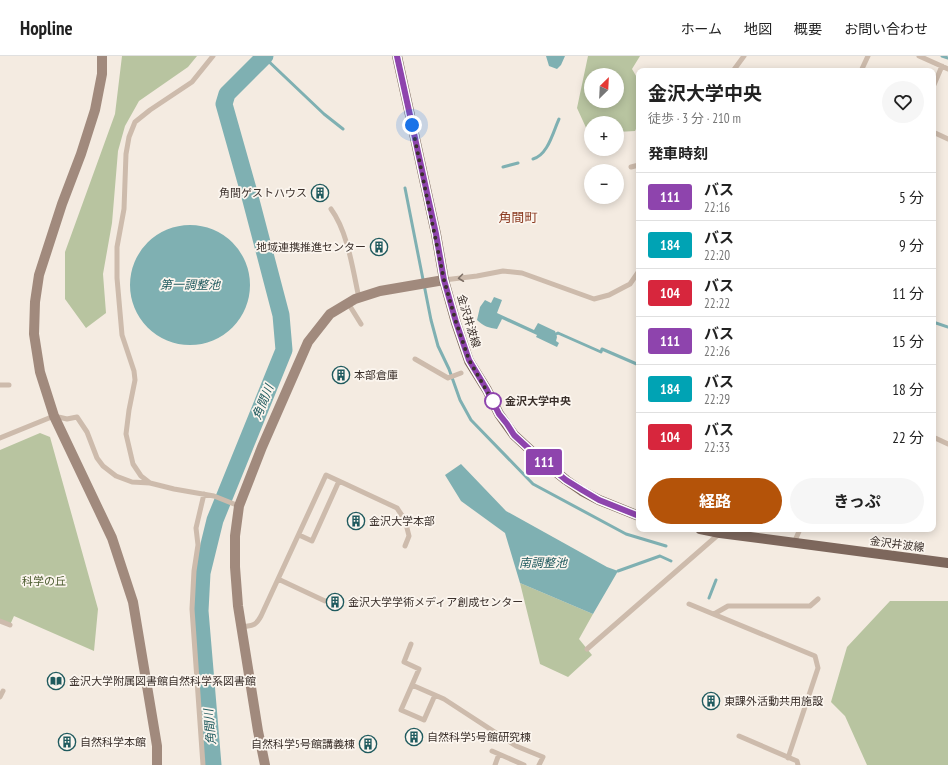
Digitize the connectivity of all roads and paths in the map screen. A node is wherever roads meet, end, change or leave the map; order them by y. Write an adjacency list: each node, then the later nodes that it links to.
1 (102, 56): 26 (street)
2 (213, 56): 31 (lane)
3 (397, 56): 18 (main road, 金沢井波線)
4 (744, 56): 8 (lane)
5 (868, 56): 9 (lane)
6 (919, 56): 7 (lane)
7 (942, 66): 10 (lane); 11 (lane)
8 (735, 68)
9 (862, 68)
10 (948, 69)
11 (936, 79)
12 (936, 133): 13 (lane)
13 (948, 138)
14 (636, 166): 15 (lane)
15 (631, 167)
16 (331, 210): 19 (lane)
17 (636, 275): 18 (lane, one-way to 18)
18 (444, 280): 19 (street); 34 (main road, 金沢井波線)
19 (359, 298): 20 (street)
20 (348, 303): 21 (lane); 33 (street)
21 (361, 324)
22 (416, 360): 23 (lane)
23 (459, 374)
24 (0, 385): 25 (lane)
25 (9, 385)
26 (54, 416): 27 (lane); 31 (lane); 60 (street)
27 (0, 438)
28 (936, 438): 29 (lane)
29 (948, 444)
30 (339, 481): 38 (lane); 38 (lane); 40 (lane)
31 (150, 483): 32 (lane)
32 (204, 494): 33 (lane); 61 (lane)
33 (239, 506): 49 (street)
34 (636, 515)
35 (715, 532): 37 (main road, 金沢井波線)
36 (799, 532): 39 (lane)
37 (720, 533): 39 (main road, 金沢井波線); 51 (lane)
38 (299, 535): 42 (lane)
39 (794, 543): 41 (main road, 金沢井波線)
40 (405, 546)
41 (948, 563)
42 (278, 579): 44 (lane); 49 (lane)
43 (818, 599): 46 (lane)
44 (325, 601)
45 (689, 604): 46 (lane)
46 (714, 614): 59 (lane)
47 (0, 621): 48 (lane)
48 (10, 625)
49 (241, 627): 62 (street)
50 (411, 644): 52 (lane)
51 (587, 649)
52 (412, 685): 54 (lane); 54 (lane)
53 (3, 691): 55 (lane)
54 (435, 695): 65 (lane)
55 (0, 697)
56 (739, 736): 59 (lane)
57 (492, 751): 58 (lane)
58 (499, 754): 63 (lane); 64 (lane)
59 (788, 758): 66 (lane)
60 (158, 765)
61 (202, 765)
62 (265, 765)
63 (495, 765)
64 (524, 765)
65 (539, 765)
66 (798, 765)

